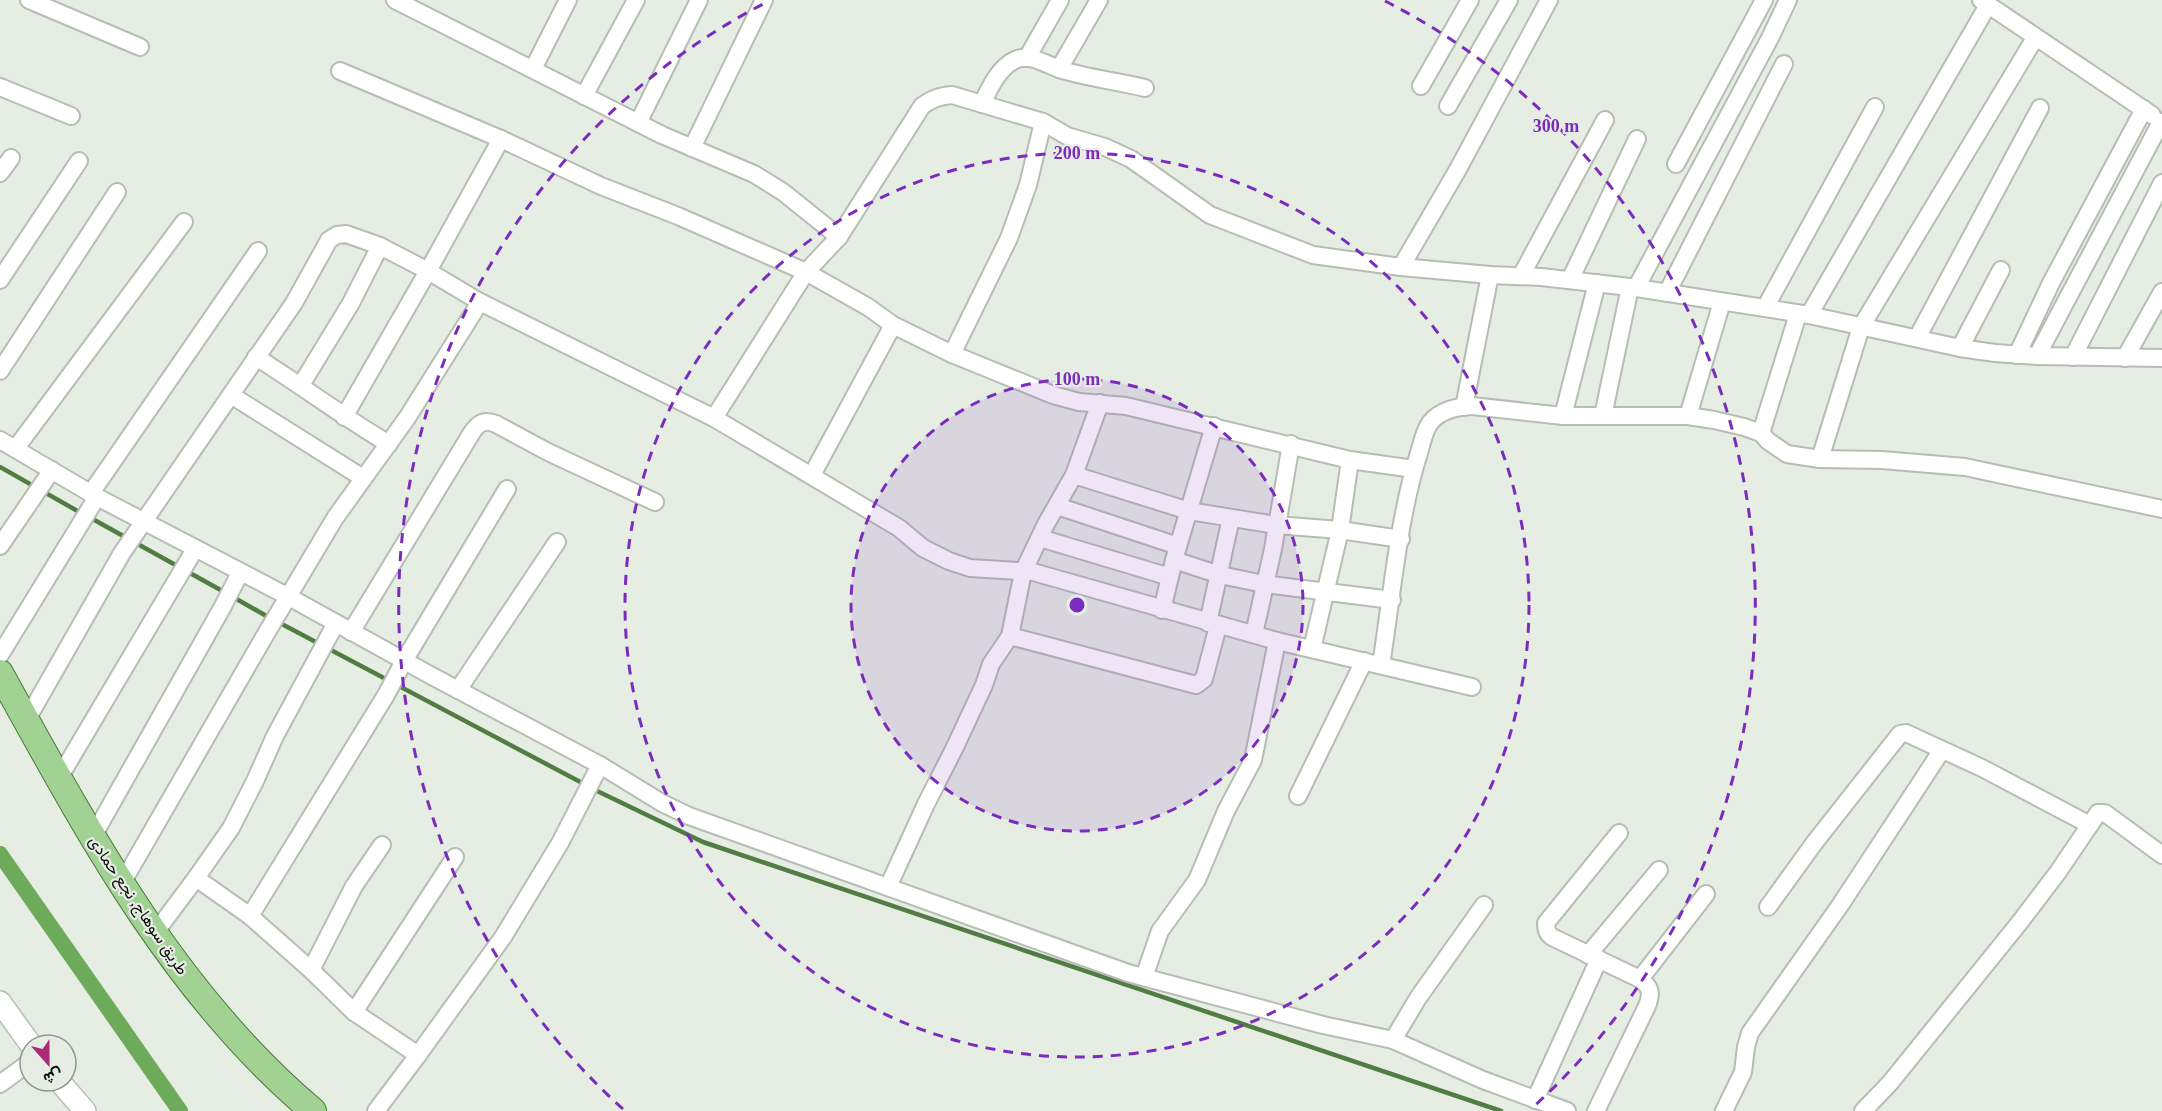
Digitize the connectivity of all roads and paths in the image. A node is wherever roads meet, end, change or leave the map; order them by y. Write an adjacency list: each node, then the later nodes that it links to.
1 (29, 0): 16 (street)
2 (568, 0): 19 (street)
3 (636, 0): 25 (street)
4 (699, 0): 35 (street)
5 (764, 0): 38 (street)
6 (1060, 0): 17 (street)
7 (1099, 0): 20 (street)
8 (1470, 0): 22 (street)
9 (1509, 0): 27 (street)
10 (1549, 0): 49 (street)
11 (1764, 0): 41 (street)
12 (1788, 0): 58 (street)
13 (402, 1): 19 (street)
14 (1984, 2): 15 (street); 64 (street)
15 (2035, 38): 30 (street); 66 (street)
16 (140, 47)
17 (1027, 58): 20 (street); 26 (street)
18 (1784, 64): 59 (street)
19 (533, 69): 25 (street)
20 (1059, 69): 24 (street)
21 (340, 71): 36 (street)
22 (1422, 86)
23 (0, 87): 31 (street)
24 (1145, 88)
25 (584, 96): 35 (street)
26 (982, 104): 33 (street); 46 (street)
27 (1448, 106)
28 (1875, 107): 63 (street)
29 (2040, 108): 67 (street)
30 (2144, 109): 34 (street); 70 (street)
31 (71, 116)
32 (1605, 120): 54 (street)
33 (1043, 122): 49 (street); 69 (street)
34 (2162, 122): 71 (street)
35 (638, 123): 38 (street)
36 (501, 139): 51 (street); 52 (street)
37 (1637, 139): 56 (street)
38 (692, 148): 46 (street)
39 (11, 158): 42 (street)
40 (80, 161): 55 (street)
41 (1676, 164)
42 (0, 173)
43 (2162, 183): 73 (street)
44 (117, 192): 76 (street)
45 (184, 222): 91 (street)
46 (838, 237): 52 (street)
47 (380, 246): 51 (street); 72 (street); 77 (street)
48 (258, 251): 100 (street)
49 (1401, 267): 53 (street)
50 (2001, 270): 68 (street)
51 (428, 271): 61 (street); 84 (street)
52 (806, 272): 65 (street); 85 (street)
53 (1490, 275): 54 (street); 80 (street)
54 (1521, 276): 56 (street)
55 (0, 280)
56 (1570, 280): 57 (street)
57 (1597, 283): 58 (street); 81 (street)
58 (1633, 287): 59 (street); 82 (street)
59 (1667, 292): 62 (street)
60 (2162, 292): 74 (street)
61 (480, 302): 85 (street); 89 (street)
62 (1722, 302): 63 (street); 83 (street)
63 (1765, 308): 64 (street)
64 (1803, 314): 66 (street); 87 (street)
65 (893, 325): 69 (street); 96 (street)
66 (1861, 327): 67 (street); 92 (street)
67 (1917, 338): 68 (street)
68 (1960, 348): 70 (street)
69 (952, 354): 79 (street)
70 (2017, 355): 71 (street)
71 (2037, 356): 73 (street)
72 (256, 357): 77 (street); 78 (street)
73 (2073, 357): 74 (street)
74 (2125, 358): 75 (street)
75 (2162, 358)
76 (0, 371)
77 (301, 385): 84 (street)
78 (231, 395): 98 (street); 106 (street)
79 (1100, 403): 86 (street); 97 (street)
80 (1464, 407): 81 (street); 94 (street)
81 (1563, 416): 82 (street)
82 (1603, 416): 83 (street)
83 (1688, 416): 87 (street)
84 (344, 417): 89 (street)
85 (714, 418): 96 (street)
86 (1214, 426): 90 (street); 104 (street)
87 (1761, 433): 92 (street)
88 (0, 440): 91 (street)
89 (388, 444): 98 (street)
90 (1291, 444): 93 (street); 107 (street)
91 (16, 448): 95 (street)
92 (1820, 459): 103 (street)
93 (1350, 460): 94 (street); 108 (street)
94 (1414, 469): 110 (street)
95 (52, 470): 100 (street); 112 (street)
96 (812, 475): 115 (street)
97 (1074, 475): 102 (street); 104 (street)
98 (363, 478): 120 (street)
99 (507, 489): 130 (street)
100 (94, 495): 106 (street); 129 (street)
101 (655, 502): 124 (street)
102 (1057, 506): 109 (street); 114 (street)
103 (2162, 509)
104 (1189, 511): 105 (street); 114 (street)
105 (1231, 518): 107 (street); 117 (street)
106 (144, 521): 113 (street); 135 (street)
107 (1276, 525): 108 (street); 118 (street)
108 (1340, 530): 110 (street); 119 (street)
109 (1040, 538): 114 (street); 115 (street)
110 (1401, 539): 121 (street)
111 (557, 542): 134 (street)
112 (0, 546)
113 (195, 549): 116 (street); 138 (street)
114 (1174, 561): 117 (street); 122 (street)
115 (1023, 572): 122 (street); 126 (street)
116 (240, 573): 120 (street); 142 (street)
117 (1220, 575): 118 (street); 123 (street)
118 (1264, 584): 119 (street); 125 (street)
119 (1325, 590): 121 (street); 128 (street)
120 (289, 597): 124 (street); 148 (street)
121 (1392, 600): 131 (street)
122 (1162, 610): 123 (street)
123 (1213, 624): 125 (street); 126 (street)
124 (344, 628): 130 (street); 147 (street)
125 (1254, 634): 127 (street)
126 (1010, 636): 149 (street)
127 (1277, 641): 128 (street); 157 (street)
128 (1312, 649): 131 (street)
129 (0, 655)
130 (404, 661): 134 (street); 153 (street)
131 (1372, 663): 133 (street); 139 (street)
132 (0, 673): 135 (main road, طريق سوهاج, نجع حمادى)
133 (1472, 687)
134 (458, 690): 137 (street)
135 (26, 721): 138 (main road, طريق سوهاج, نجع حمادى)
136 (1942, 750): 140 (street); 152 (street); 173 (street)
137 (600, 765): 149 (street); 163 (street)
138 (59, 778): 142 (main road, طريق سوهاج, نجع حمادى)
139 (1298, 796)
140 (2090, 825): 144 (street); 174 (street)
141 (1619, 833): 155 (street)
142 (92, 838): 148 (main road, طريق سوهاج, نجع حمادى)
143 (382, 845): 156 (street)
144 (2162, 855)
145 (455, 856): 160 (street)
146 (1659, 870): 155 (street)
147 (196, 878): 153 (street); 154 (street)
148 (121, 885): 154 (main road, طريق سوهاج, نجع حمادى)
149 (888, 887): 157 (street)
150 (1706, 894): 158 (street)
151 (1484, 905): 162 (street)
152 (1768, 907)
153 (250, 916): 156 (street)
154 (155, 933): 169 (main road, طريق سوهاج, نجع حمادى)
155 (1594, 957): 158 (street); 167 (street)
156 (311, 970): 160 (street)
157 (1144, 977): 162 (street)
158 (1640, 979): 172 (street)
159 (0, 1002): 161 (street)
160 (354, 1012): 163 (street)
161 (22, 1033)
162 (1393, 1040): 167 (street)
163 (418, 1055): 170 (street)
164 (18, 1071): 165 (street)
165 (0, 1084)
166 (69, 1093): 168 (street)
167 (1535, 1100): 171 (street)
168 (85, 1111)
169 (313, 1111)
170 (376, 1111)
171 (1567, 1111)
172 (1596, 1111)
173 (1724, 1111)
174 (1863, 1111)

